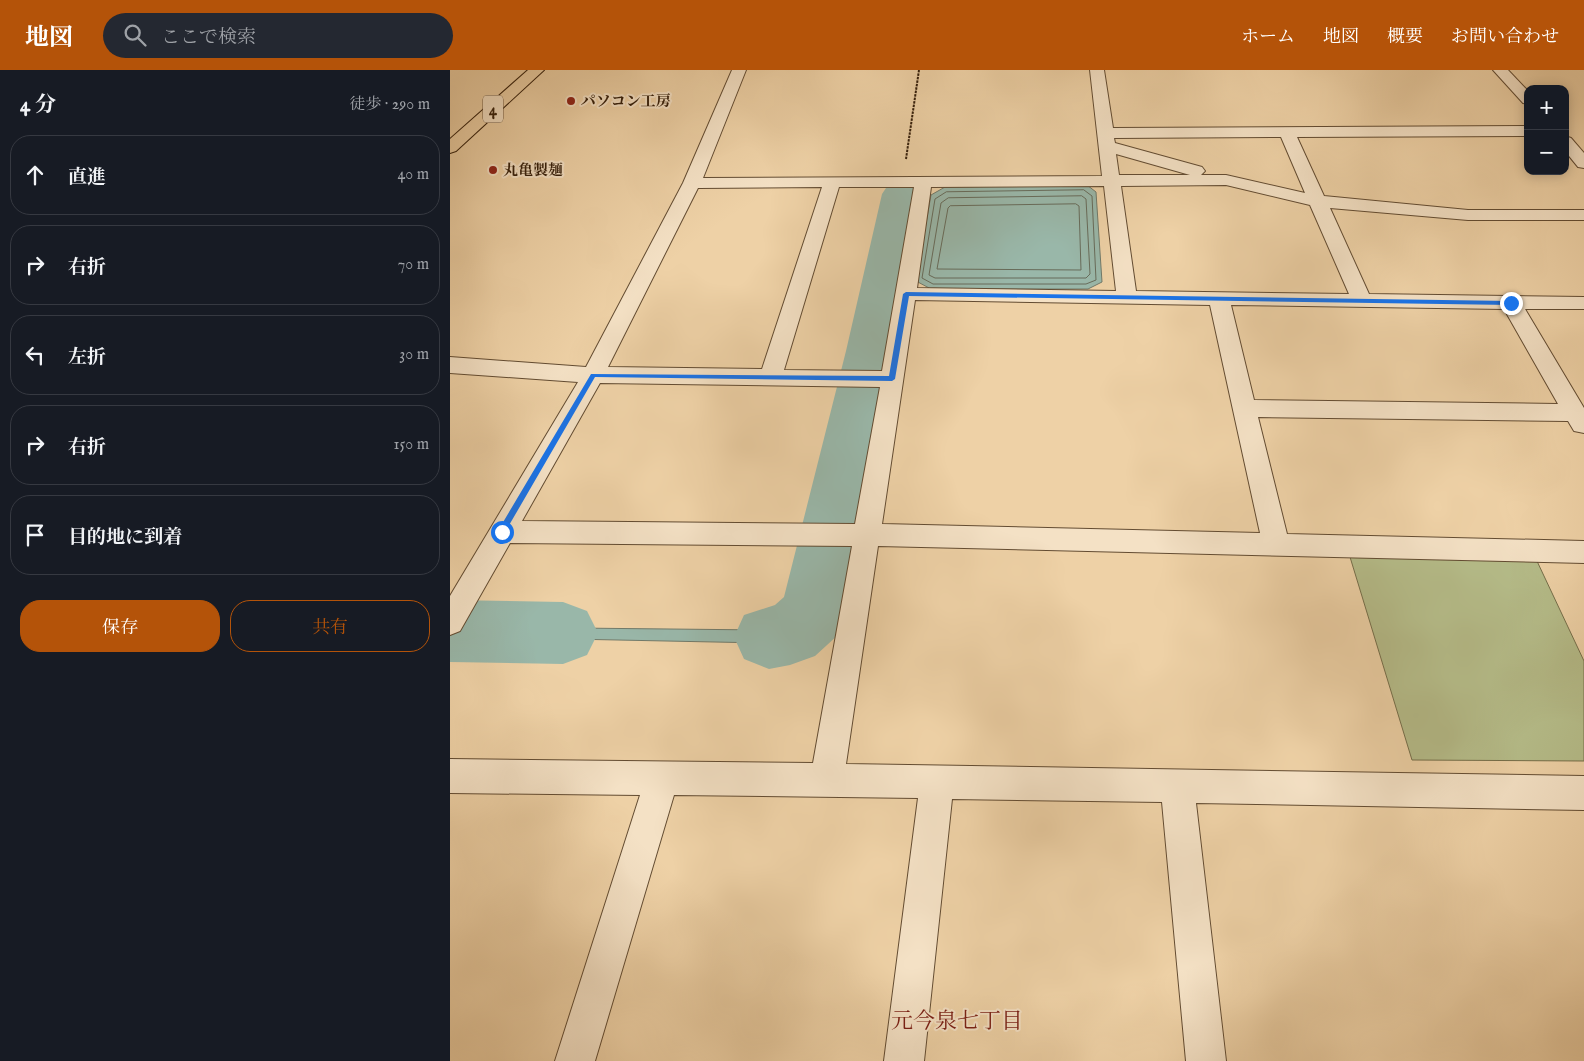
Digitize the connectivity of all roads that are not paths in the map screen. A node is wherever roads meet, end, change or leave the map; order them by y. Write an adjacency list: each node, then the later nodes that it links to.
1 (537, 70): 10 (highway, 4)
2 (740, 70): 16 (street)
3 (1098, 70): 8 (street)
4 (1500, 70): 5 (street)
5 (1524, 96)
6 (1524, 131): 7 (street)
7 (1288, 132): 8 (street); 17 (street)
8 (1106, 139): 12 (street); 13 (street)
9 (1569, 146): 11 (street)
10 (450, 148)
11 (1584, 163)
12 (1112, 180): 13 (street); 15 (street); 20 (street)
13 (1226, 180): 17 (street)
14 (832, 182): 15 (street); 16 (street); 27 (street)
15 (923, 182): 19 (street)
16 (692, 183): 26 (street)
17 (1318, 201): 18 (street); 22 (street)
18 (1584, 215)
19 (906, 294): 20 (street); 28 (street)
20 (1127, 297): 21 (street)
21 (1218, 298): 22 (street); 29 (street)
22 (1362, 300): 23 (street)
23 (1511, 303): 24 (street); 30 (street)
24 (1584, 303)
25 (450, 365): 26 (street)
26 (593, 375): 27 (street); 31 (street)
27 (771, 377): 28 (street)
28 (892, 379): 32 (street)
29 (1244, 408): 30 (street); 33 (street)
30 (1579, 420)
31 (502, 532): 32 (street); 35 (street)
32 (866, 535): 33 (street); 38 (street)
33 (1276, 545): 34 (street)
34 (1584, 552)
35 (450, 622)
36 (450, 776): 37 (street)
37 (662, 778): 38 (street); 42 (street)
38 (827, 780): 39 (street)
39 (937, 782): 40 (street); 43 (street)
40 (1177, 787): 41 (street); 44 (street)
41 (1584, 793)
42 (575, 1061)
43 (904, 1061)
44 (1206, 1061)

